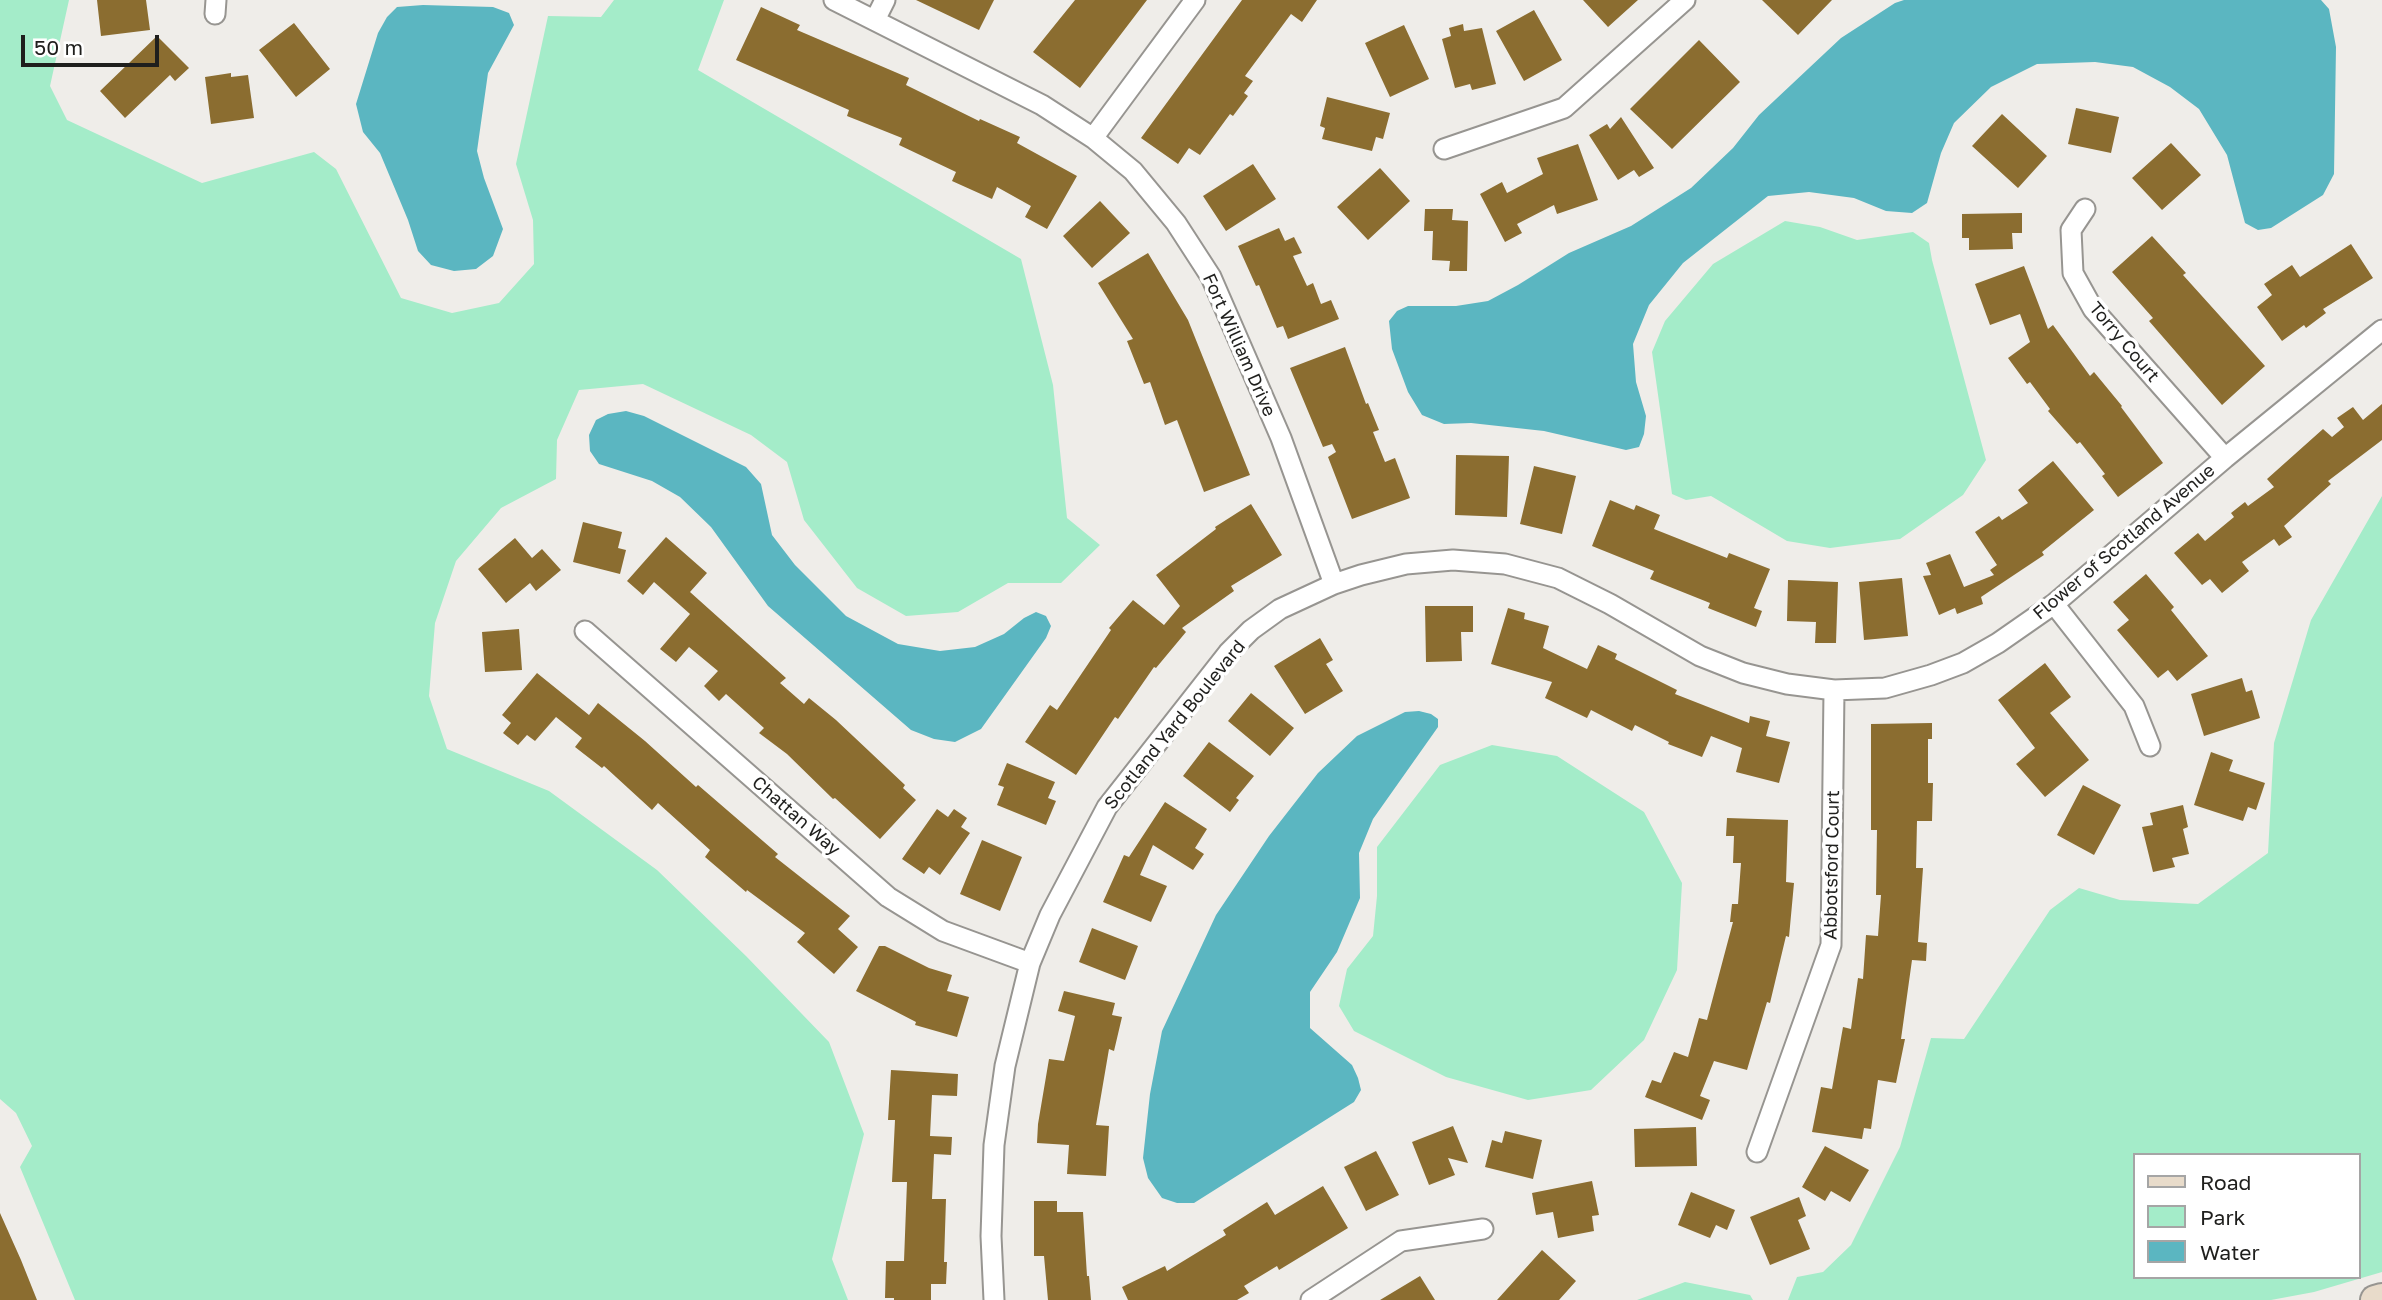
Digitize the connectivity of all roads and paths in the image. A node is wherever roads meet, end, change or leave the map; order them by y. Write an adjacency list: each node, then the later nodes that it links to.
1 (834, 0): 5 (street, Fort William Drive)
2 (885, 0): 5 (street)
3 (1195, 0): 6 (street)
4 (1685, 0): 7 (street)
5 (875, 20): 6 (street, Fort William Drive)
6 (1093, 138): 11 (street, Fort William Drive)
7 (1444, 149)
8 (2085, 209): 10 (street, Torry Court)
9 (2382, 330): 10 (street, Flower of Scotland Avenue)
10 (2225, 458): 12 (street, Flower of Scotland Avenue)
11 (1334, 584): 14 (street, Scotland Yard Boulevard); 16 (street, Scotland Yard Boulevard)
12 (2054, 604): 14 (street, Flower of Scotland Avenue); 15 (street)
13 (585, 631): 16 (street, Chattan Way)
14 (1834, 690): 17 (street, Abbotsford Court)
15 (2150, 746)
16 (1030, 963): 20 (street, Scotland Yard Boulevard)
17 (1757, 1152)
18 (1483, 1228): 21 (street)
19 (2382, 1298): 22 (main road)
20 (994, 1300)
21 (1311, 1300)
22 (2375, 1300)

